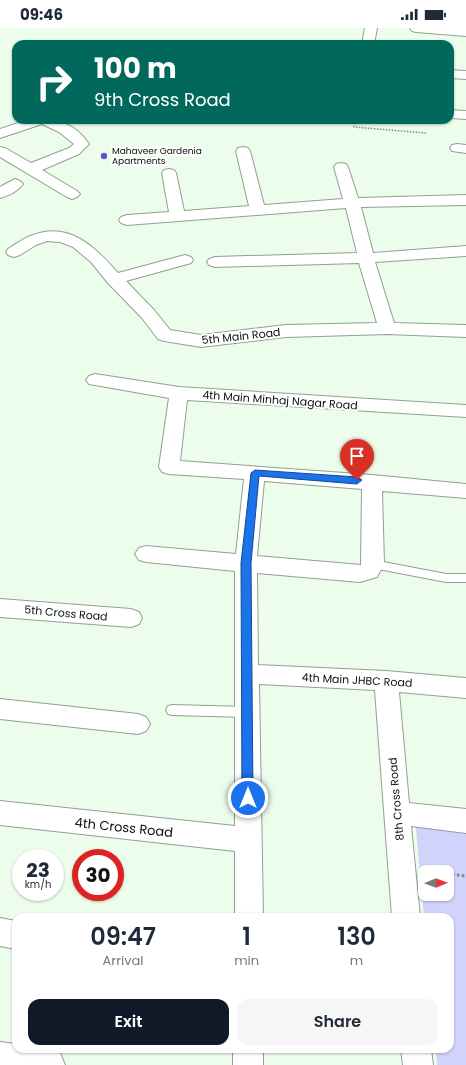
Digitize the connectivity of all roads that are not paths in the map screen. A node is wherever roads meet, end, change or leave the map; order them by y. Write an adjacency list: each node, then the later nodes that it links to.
1 (371, 28): 4 (street)
2 (416, 28): 3 (street)
3 (466, 32)
4 (369, 40)
5 (454, 74): 6 (street)
6 (466, 75)
7 (454, 114): 8 (street)
8 (466, 115)
9 (30, 124): 11 (street)
10 (55, 124): 15 (street)
11 (0, 134)
12 (0, 151): 15 (street)
13 (243, 151): 22 (street)
14 (341, 167): 21 (street)
15 (30, 169): 19 (street)
16 (169, 172): 23 (street)
17 (15, 184): 18 (street)
18 (0, 193)
19 (72, 194)
20 (466, 200): 21 (street)
21 (352, 203): 22 (street); 27 (street)
22 (258, 210): 23 (street)
23 (177, 216): 24 (street)
24 (127, 220)
25 (466, 251): 27 (street)
26 (14, 252): 30 (street, 5th Main Road)
27 (366, 258): 29 (street); 31 (street)
28 (186, 260): 30 (street)
29 (215, 262)
30 (114, 279): 31 (street, 5th Main Road)
31 (387, 328): 32 (street, 5th Main Road)
32 (466, 331)
33 (95, 380): 34 (street, 4th Main Minhaj Nagar Road)
34 (178, 393): 35 (street, 4th Main Minhaj Nagar Road); 36 (street)
35 (466, 411)
36 (255, 473): 37 (street); 40 (street)
37 (372, 482): 38 (street); 41 (street)
38 (466, 490)
39 (146, 554): 40 (street)
40 (246, 563): 41 (street); 45 (street)
41 (373, 564): 42 (lane)
42 (466, 578)
43 (0, 608): 44 (street, 5th Cross Road)
44 (131, 618)
45 (247, 674): 46 (street, 4th Main JHBC Road); 50 (street)
46 (386, 682): 47 (street, 4th Main JHBC Road); 53 (street, 8th Cross Road)
47 (466, 688)
48 (0, 709): 51 (street)
49 (172, 710): 50 (lane)
50 (247, 712): 55 (street)
51 (138, 724)
52 (0, 813): 55 (street, 4th Cross Road)
53 (397, 813): 54 (street); 57 (street, 8th Cross Road)
54 (466, 821)
55 (248, 840): 56 (street)
56 (249, 913)
57 (406, 913)
58 (0, 932): 59 (street)
59 (12, 934)
60 (248, 1053): 64 (street)
61 (416, 1053): 65 (street)
62 (0, 1057): 63 (street)
63 (50, 1064)
64 (248, 1065)
65 (418, 1065)

